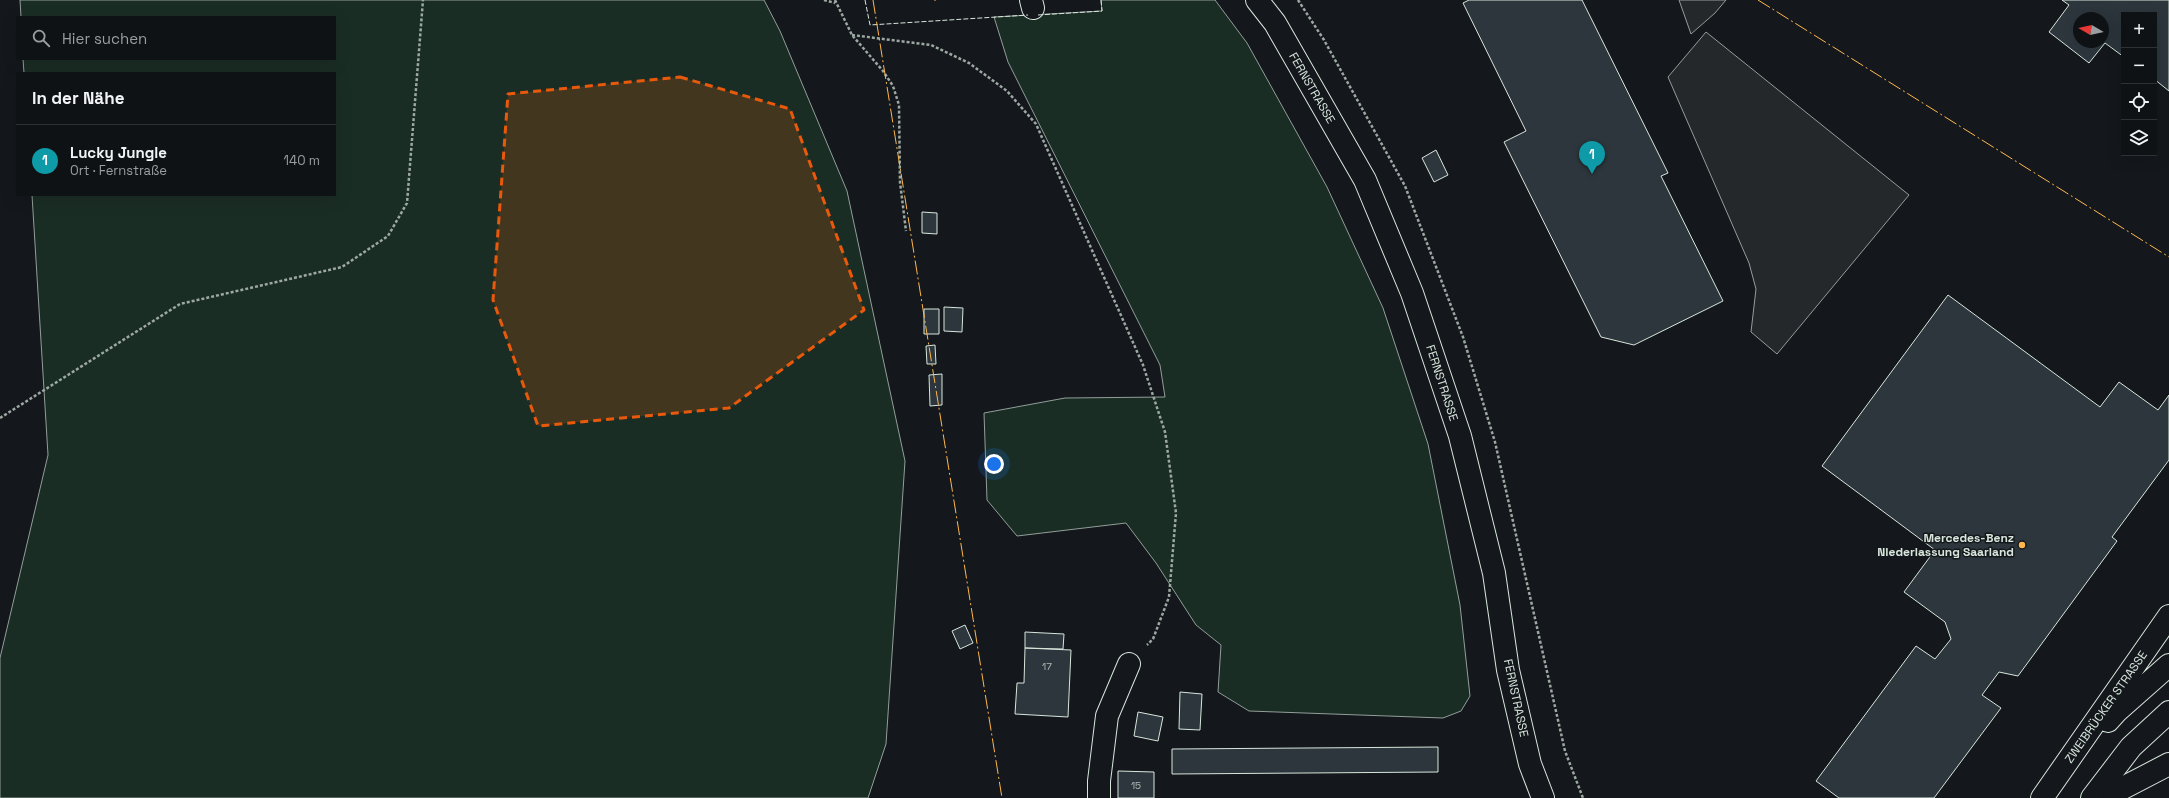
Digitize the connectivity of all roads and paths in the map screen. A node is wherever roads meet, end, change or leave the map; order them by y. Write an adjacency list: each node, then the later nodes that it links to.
1 (423, 0): 8 (path)
2 (824, 0): 5 (path)
3 (835, 0): 5 (path)
4 (1256, 0): 15 (main road, FERNSTRASSE)
5 (836, 4): 6 (path)
6 (852, 35): 7 (path); 10 (path)
7 (906, 231)
8 (0, 418)
9 (2169, 616): 16 (main road, ZWEIBRÜCKER STRASSE)
10 (1129, 664): 14 (main road)
11 (2169, 665): 16 (main road, ZWEIBRÜCKER STRASSE)
12 (2169, 712): 17 (main road)
13 (2169, 764): 18 (main road)
14 (1099, 798)
15 (1543, 798)
16 (2043, 798)
17 (2092, 798)
18 (2113, 798)

